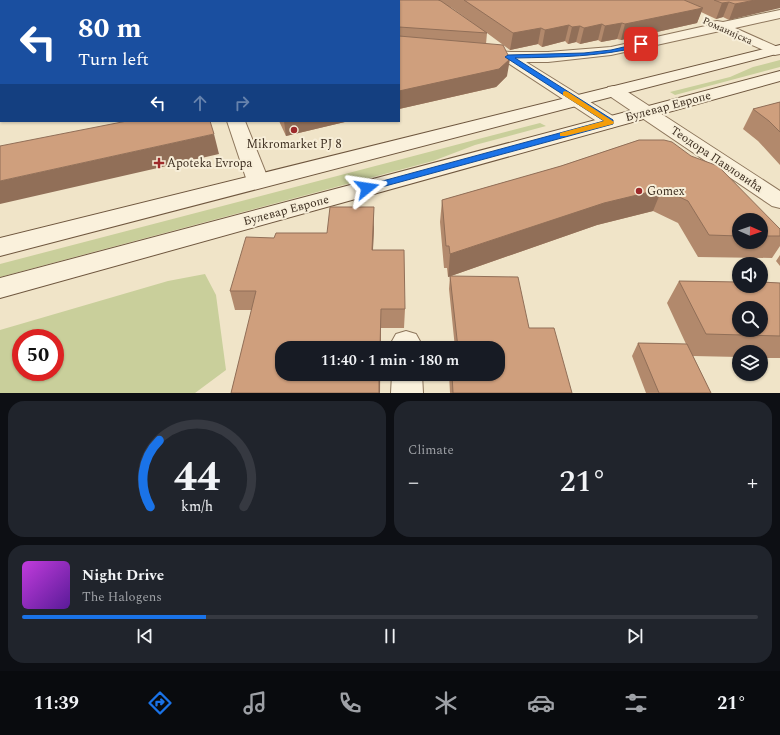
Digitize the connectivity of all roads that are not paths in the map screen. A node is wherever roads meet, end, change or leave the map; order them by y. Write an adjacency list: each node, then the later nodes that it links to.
1 (780, 14): 3 (main road)
2 (701, 18): 3 (main road, Романијска)
3 (720, 27): 5 (main road, Романијска); 7 (main road)
4 (483, 39): 7 (main road)
5 (777, 50): 9 (main road)
6 (465, 53): 7 (main road)
7 (508, 57): 10 (main road)
8 (780, 76): 11 (main road, Булевар Европе)
9 (614, 91): 10 (main road); 11 (main road, Теодора Павловића)
10 (577, 101): 13 (main road); 14 (main road)
11 (647, 112): 13 (main road, Булевар Европе); 15 (main road, Теодора Павловића)
12 (236, 122): 14 (main road)
13 (610, 122): 17 (main road, Булевар Европе)
14 (258, 181): 16 (main road)
15 (780, 201)
16 (0, 247)
17 (0, 288)
18 (407, 381): 19 (main road)
19 (407, 393)

